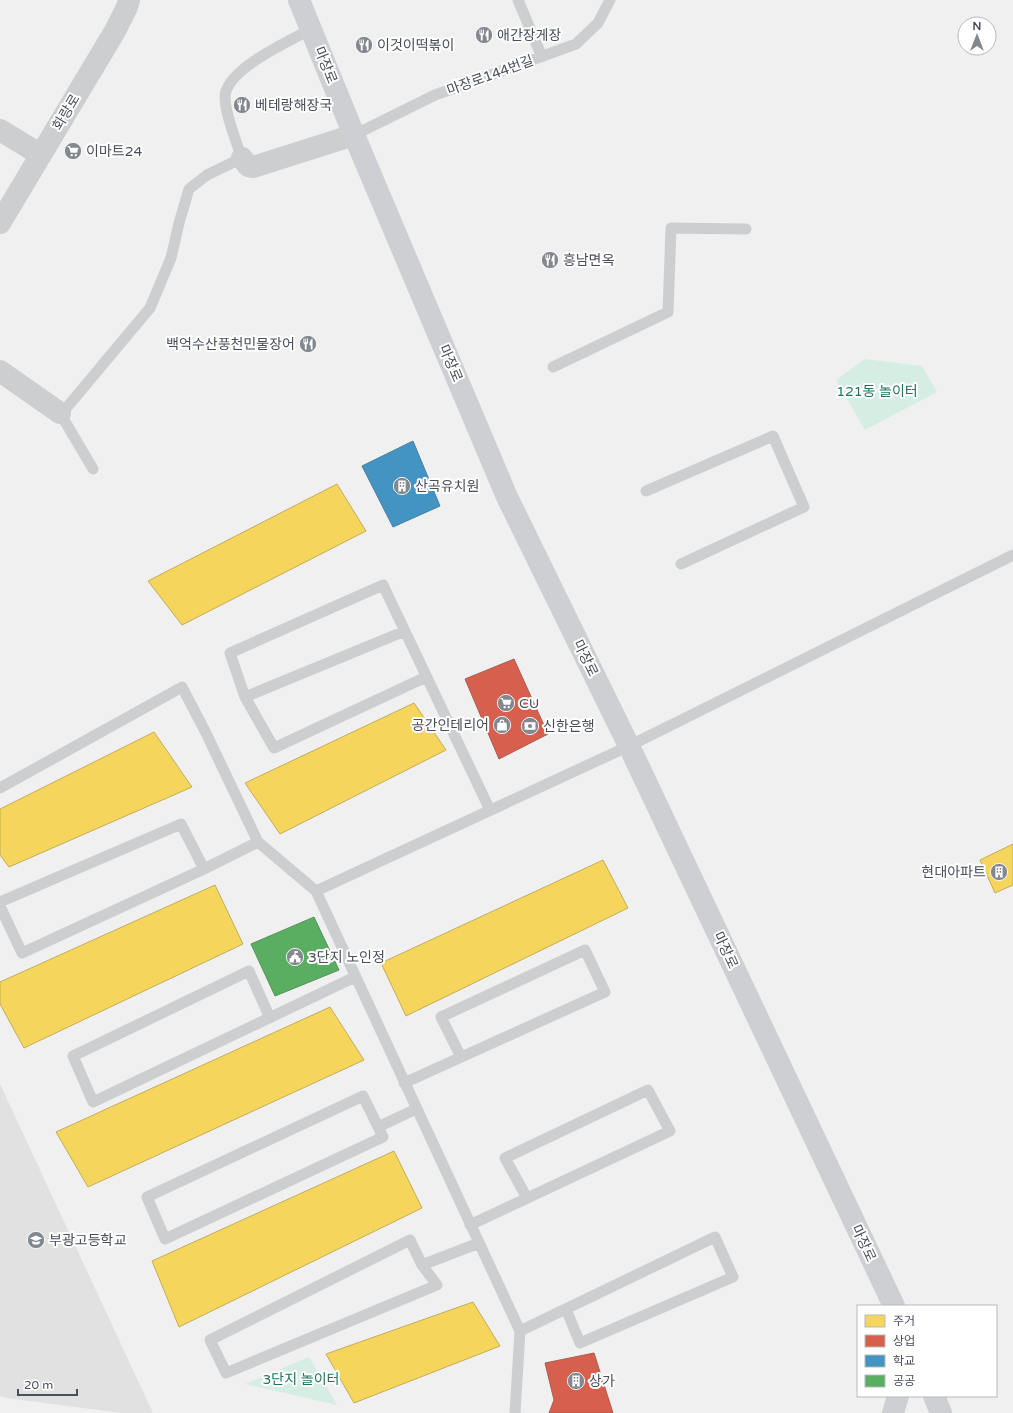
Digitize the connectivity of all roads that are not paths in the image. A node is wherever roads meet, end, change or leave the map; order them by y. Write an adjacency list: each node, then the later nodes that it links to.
1 (129, 0): 9 (street, 화랑로)
2 (300, 0): 5 (main road, 마장로)
3 (518, 0): 6 (lane)
4 (610, 0): 6 (lane, 마장로144번길)
5 (311, 29): 8 (main road, 마장로); 10 (lane)
6 (542, 57): 8 (lane, 마장로144번길)
7 (0, 130): 9 (street)
8 (354, 135): 10 (street); 23 (main road, 마장로)
9 (41, 155): 11 (street, 화랑로)
10 (242, 158): 15 (lane)
11 (0, 223)
12 (746, 229): 13 (lane)
13 (553, 367)
14 (0, 371): 15 (street)
15 (60, 413): 16 (lane)
16 (93, 469)
17 (646, 491): 19 (lane)
18 (1013, 555): 23 (lane)
19 (681, 564)
20 (405, 631): 21 (lane); 22 (lane); 22 (lane)
21 (426, 676): 22 (lane); 25 (lane)
22 (246, 696)
23 (629, 746): 25 (lane); 41 (main road, 마장로)
24 (0, 788): 26 (lane)
25 (490, 810): 28 (lane)
26 (258, 842): 27 (lane); 28 (lane)
27 (204, 869): 29 (lane); 30 (lane)
28 (316, 891): 31 (lane)
29 (0, 902)
30 (0, 906)
31 (355, 977): 32 (lane); 34 (lane)
32 (270, 1018): 32 (lane)
33 (461, 1057): 33 (lane); 34 (lane)
34 (404, 1083): 35 (lane)
35 (416, 1109): 36 (lane); 38 (lane)
36 (378, 1127): 36 (lane)
37 (527, 1198): 37 (lane); 38 (lane)
38 (470, 1224): 39 (lane)
39 (479, 1243): 40 (lane); 43 (lane)
40 (422, 1265): 40 (lane)
41 (894, 1305)
42 (566, 1309): 42 (lane); 43 (lane)
43 (520, 1331): 46 (lane)
44 (898, 1397): 47 (main road)
45 (934, 1397): 48 (main road)
46 (515, 1413)
47 (893, 1413)
48 (941, 1413)

